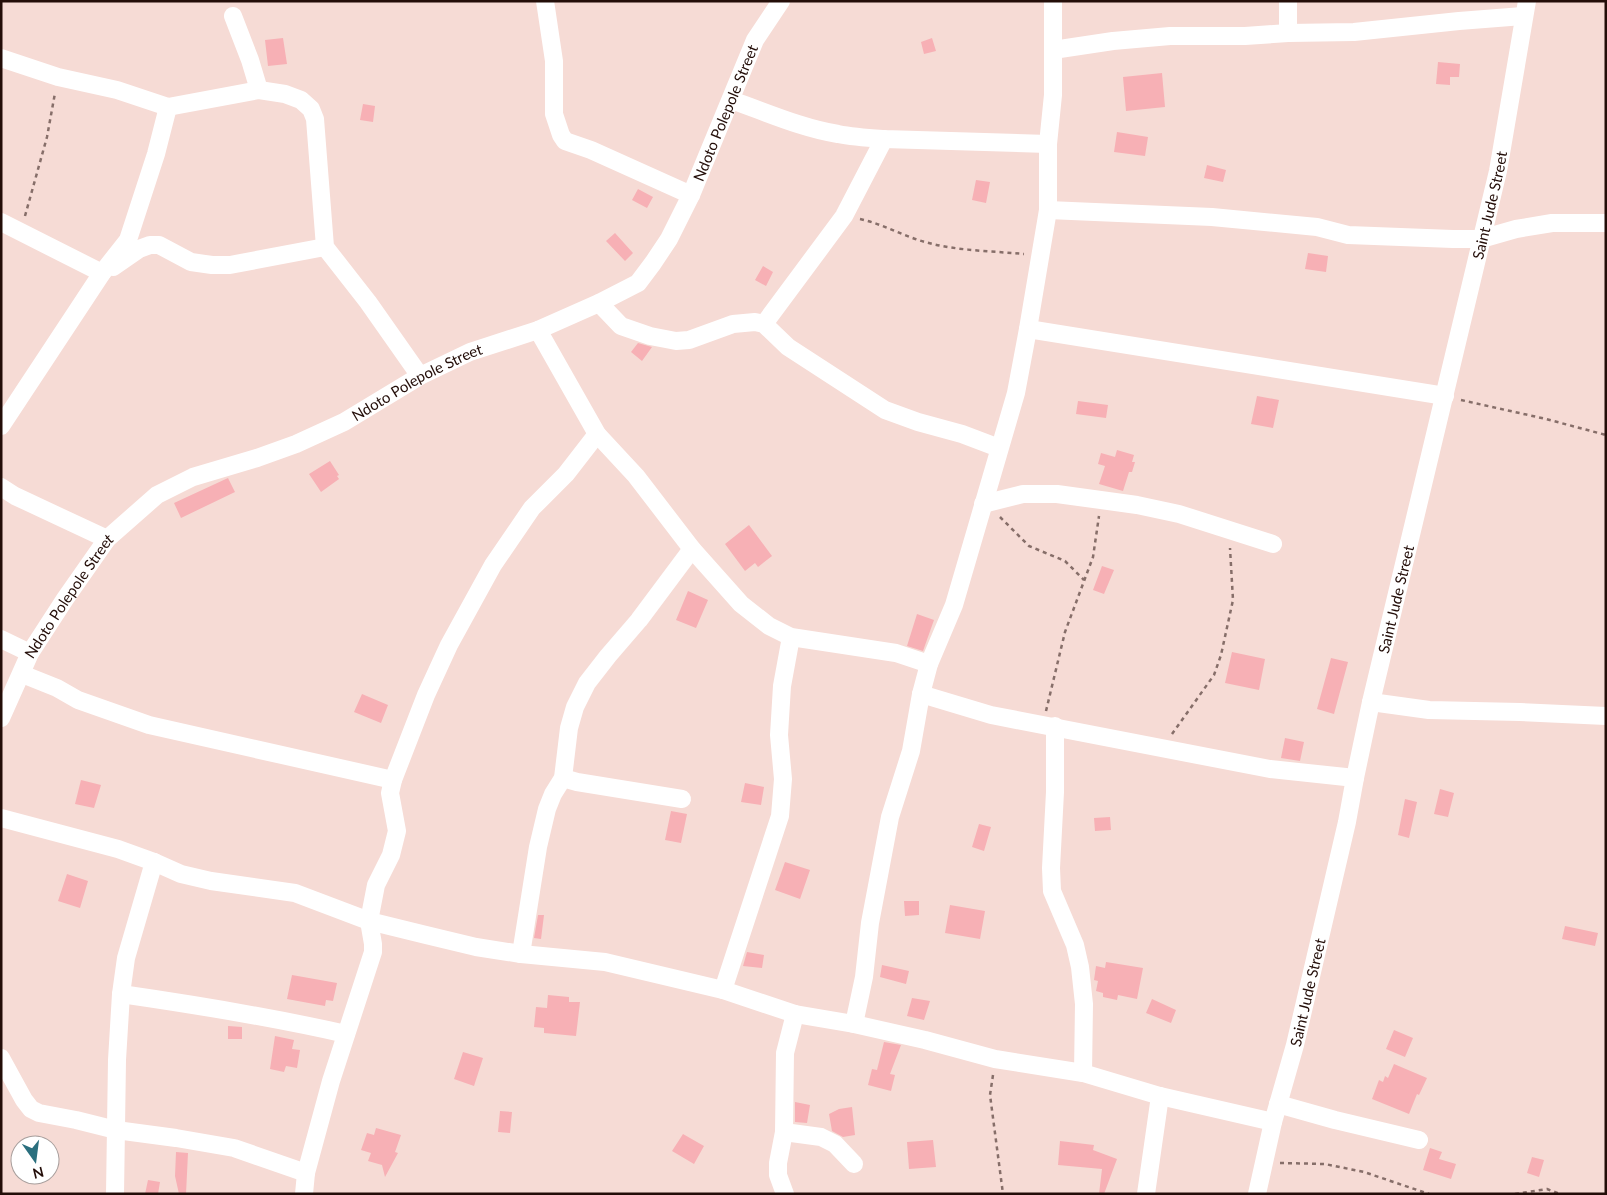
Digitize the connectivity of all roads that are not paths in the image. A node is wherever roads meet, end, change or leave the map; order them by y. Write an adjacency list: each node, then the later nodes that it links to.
1 (545, 1): 15 (street)
2 (781, 1): 11 (street, Ndoto Polepole Street)
3 (1053, 1): 8 (street)
4 (1288, 1): 7 (street)
5 (1525, 9): 7 (street); 19 (street, Saint Jude Street)
6 (233, 16): 10 (street)
7 (1288, 33): 8 (street)
8 (1053, 50): 14 (street)
9 (1, 58): 12 (street)
10 (259, 90): 12 (street); 20 (street)
11 (731, 100): 13 (street); 15 (street, Ndoto Polepole Street)
12 (168, 107): 21 (street)
13 (884, 139): 14 (street); 23 (street)
14 (1048, 144): 16 (street)
15 (691, 194): 22 (street, Ndoto Polepole Street)
16 (1048, 210): 19 (street); 24 (street)
17 (1, 222): 21 (street)
18 (1606, 223): 19 (street)
19 (1481, 239): 27 (street, Saint Jude Street)
20 (325, 247): 21 (street); 26 (street)
21 (99, 278): 28 (street)
22 (599, 303): 23 (street); 25 (street, Ndoto Polepole Street)
23 (764, 324): 30 (street)
24 (1028, 329): 27 (street); 30 (street)
25 (538, 330): 26 (street, Ndoto Polepole Street); 29 (street)
26 (420, 376): 33 (street, Ndoto Polepole Street)
27 (1445, 396): 42 (street, Saint Jude Street)
28 (1, 426)
29 (598, 434): 35 (street); 48 (street)
30 (999, 448): 32 (street)
31 (1, 487): 33 (street)
32 (985, 503): 34 (street); 39 (street)
33 (106, 540): 38 (street, Ndoto Polepole Street)
34 (1273, 544)
35 (692, 549): 36 (street); 46 (street)
36 (791, 637): 39 (street); 54 (street)
37 (1, 639): 38 (street)
38 (30, 653): 40 (street, Ndoto Polepole Street)
39 (929, 664): 41 (street)
40 (22, 674): 44 (street, Ndoto Polepole Street); 48 (street)
41 (921, 694): 45 (street); 57 (street)
42 (1371, 702): 43 (street); 47 (street, Saint Jude Street)
43 (1606, 716)
44 (1, 718)
45 (1049, 725): 47 (street); 60 (street)
46 (563, 778): 49 (street); 53 (street)
47 (1354, 778): 62 (street, Saint Jude Street)
48 (393, 780): 52 (street)
49 (682, 799)
50 (1, 818): 51 (street)
51 (154, 862): 52 (street); 55 (street)
52 (369, 921): 53 (street); 58 (street)
53 (521, 954): 54 (street)
54 (723, 990): 56 (street)
55 (121, 994): 58 (street); 64 (street)
56 (795, 1014): 57 (street); 65 (street)
57 (854, 1024): 60 (street)
58 (346, 1034): 68 (street)
59 (1, 1058): 64 (street)
60 (1083, 1073): 61 (street)
61 (1160, 1096): 63 (street); 72 (street)
62 (1278, 1104): 63 (street, Saint Jude Street); 66 (street)
63 (1273, 1122): 73 (street, Saint Jude Street)
64 (116, 1130): 68 (street); 69 (street)
65 (784, 1132): 67 (street); 71 (street)
66 (1419, 1140)
67 (854, 1164)
68 (306, 1173): 70 (street)
69 (115, 1194)
70 (304, 1194)
71 (785, 1194)
72 (1146, 1194)
73 (1258, 1194)

